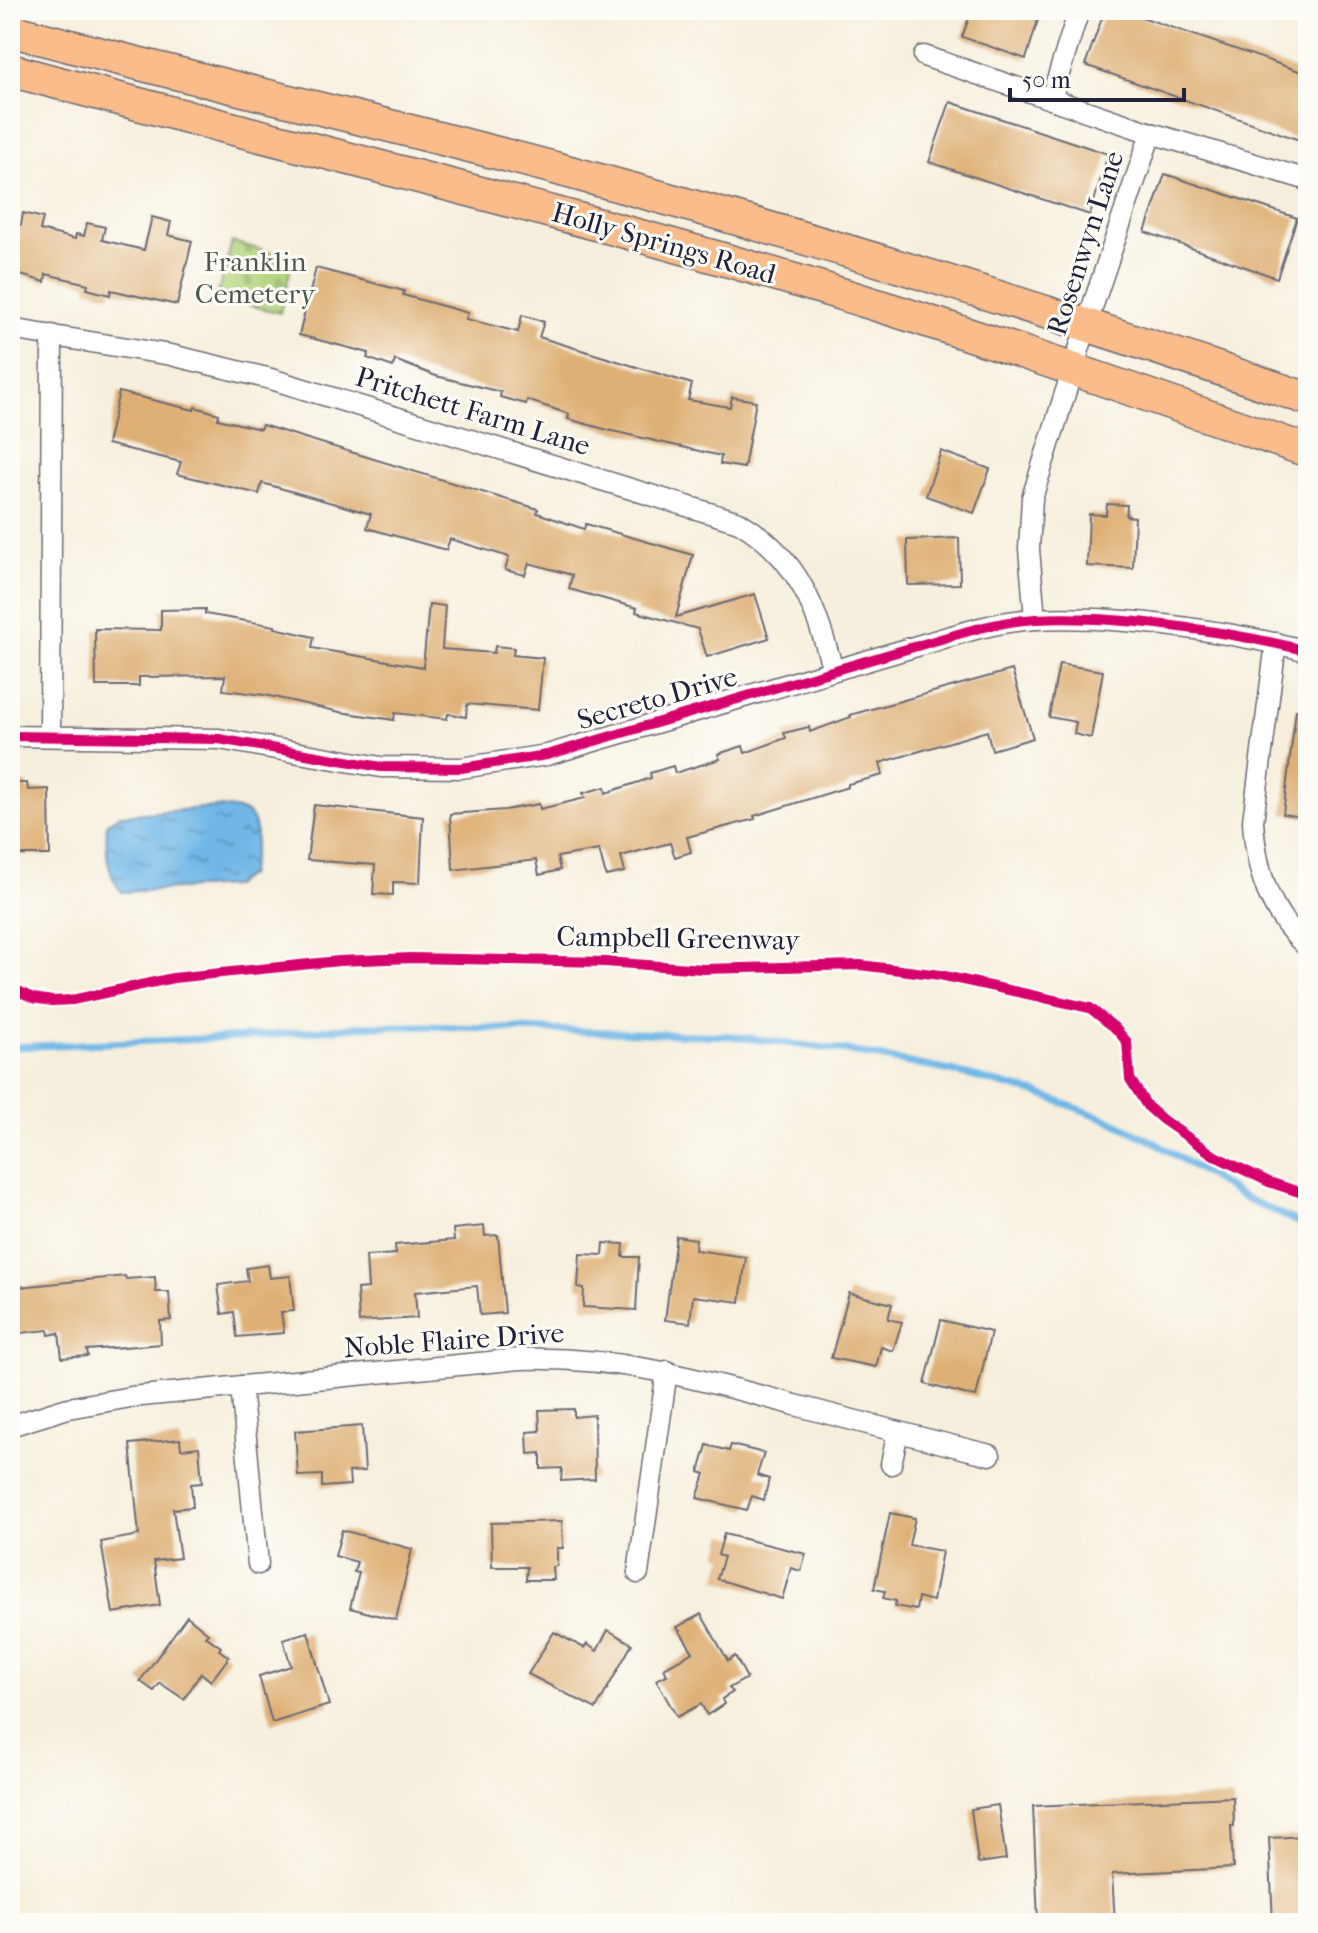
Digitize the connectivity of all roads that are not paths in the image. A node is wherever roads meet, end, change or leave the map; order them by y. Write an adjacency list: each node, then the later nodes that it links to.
1 (1079, 10): 5 (street)
2 (10, 30): 8 (main road, Holly Springs Road)
3 (924, 56): 5 (street)
4 (10, 70): 11 (main road, Holly Springs Road)
5 (1051, 99): 6 (street)
6 (1151, 133): 7 (street); 8 (street, Rosenwyn Lane)
7 (1308, 180)
8 (1088, 324): 11 (street, Rosenwyn Lane); 12 (main road, Holly Springs Road)
9 (10, 329): 10 (street, Pritchett Farm Lane)
10 (52, 335): 17 (street, Pritchett Farm Lane); 19 (street)
11 (1073, 371): 13 (main road, Holly Springs Road); 14 (street, Rosenwyn Lane)
12 (1308, 399)
13 (1308, 451)
14 (1035, 619): 15 (street, Secreto Drive); 17 (street, Secreto Drive)
15 (1276, 643): 16 (street, Secreto Drive); 20 (street)
16 (1308, 651)
17 (833, 670): 19 (street, Secreto Drive)
18 (10, 736): 19 (street, Secreto Drive)
19 (50, 736)
20 (1308, 948)
21 (667, 1371): 22 (street, Noble Flaire Drive); 24 (street, Noble Flaire Drive); 28 (street)
22 (241, 1386): 23 (street, Noble Flaire Drive); 27 (street)
23 (10, 1426)
24 (898, 1432): 25 (street, Noble Flaire Drive); 26 (street)
25 (990, 1455)
26 (891, 1464)
27 (258, 1564)
28 (638, 1573)

